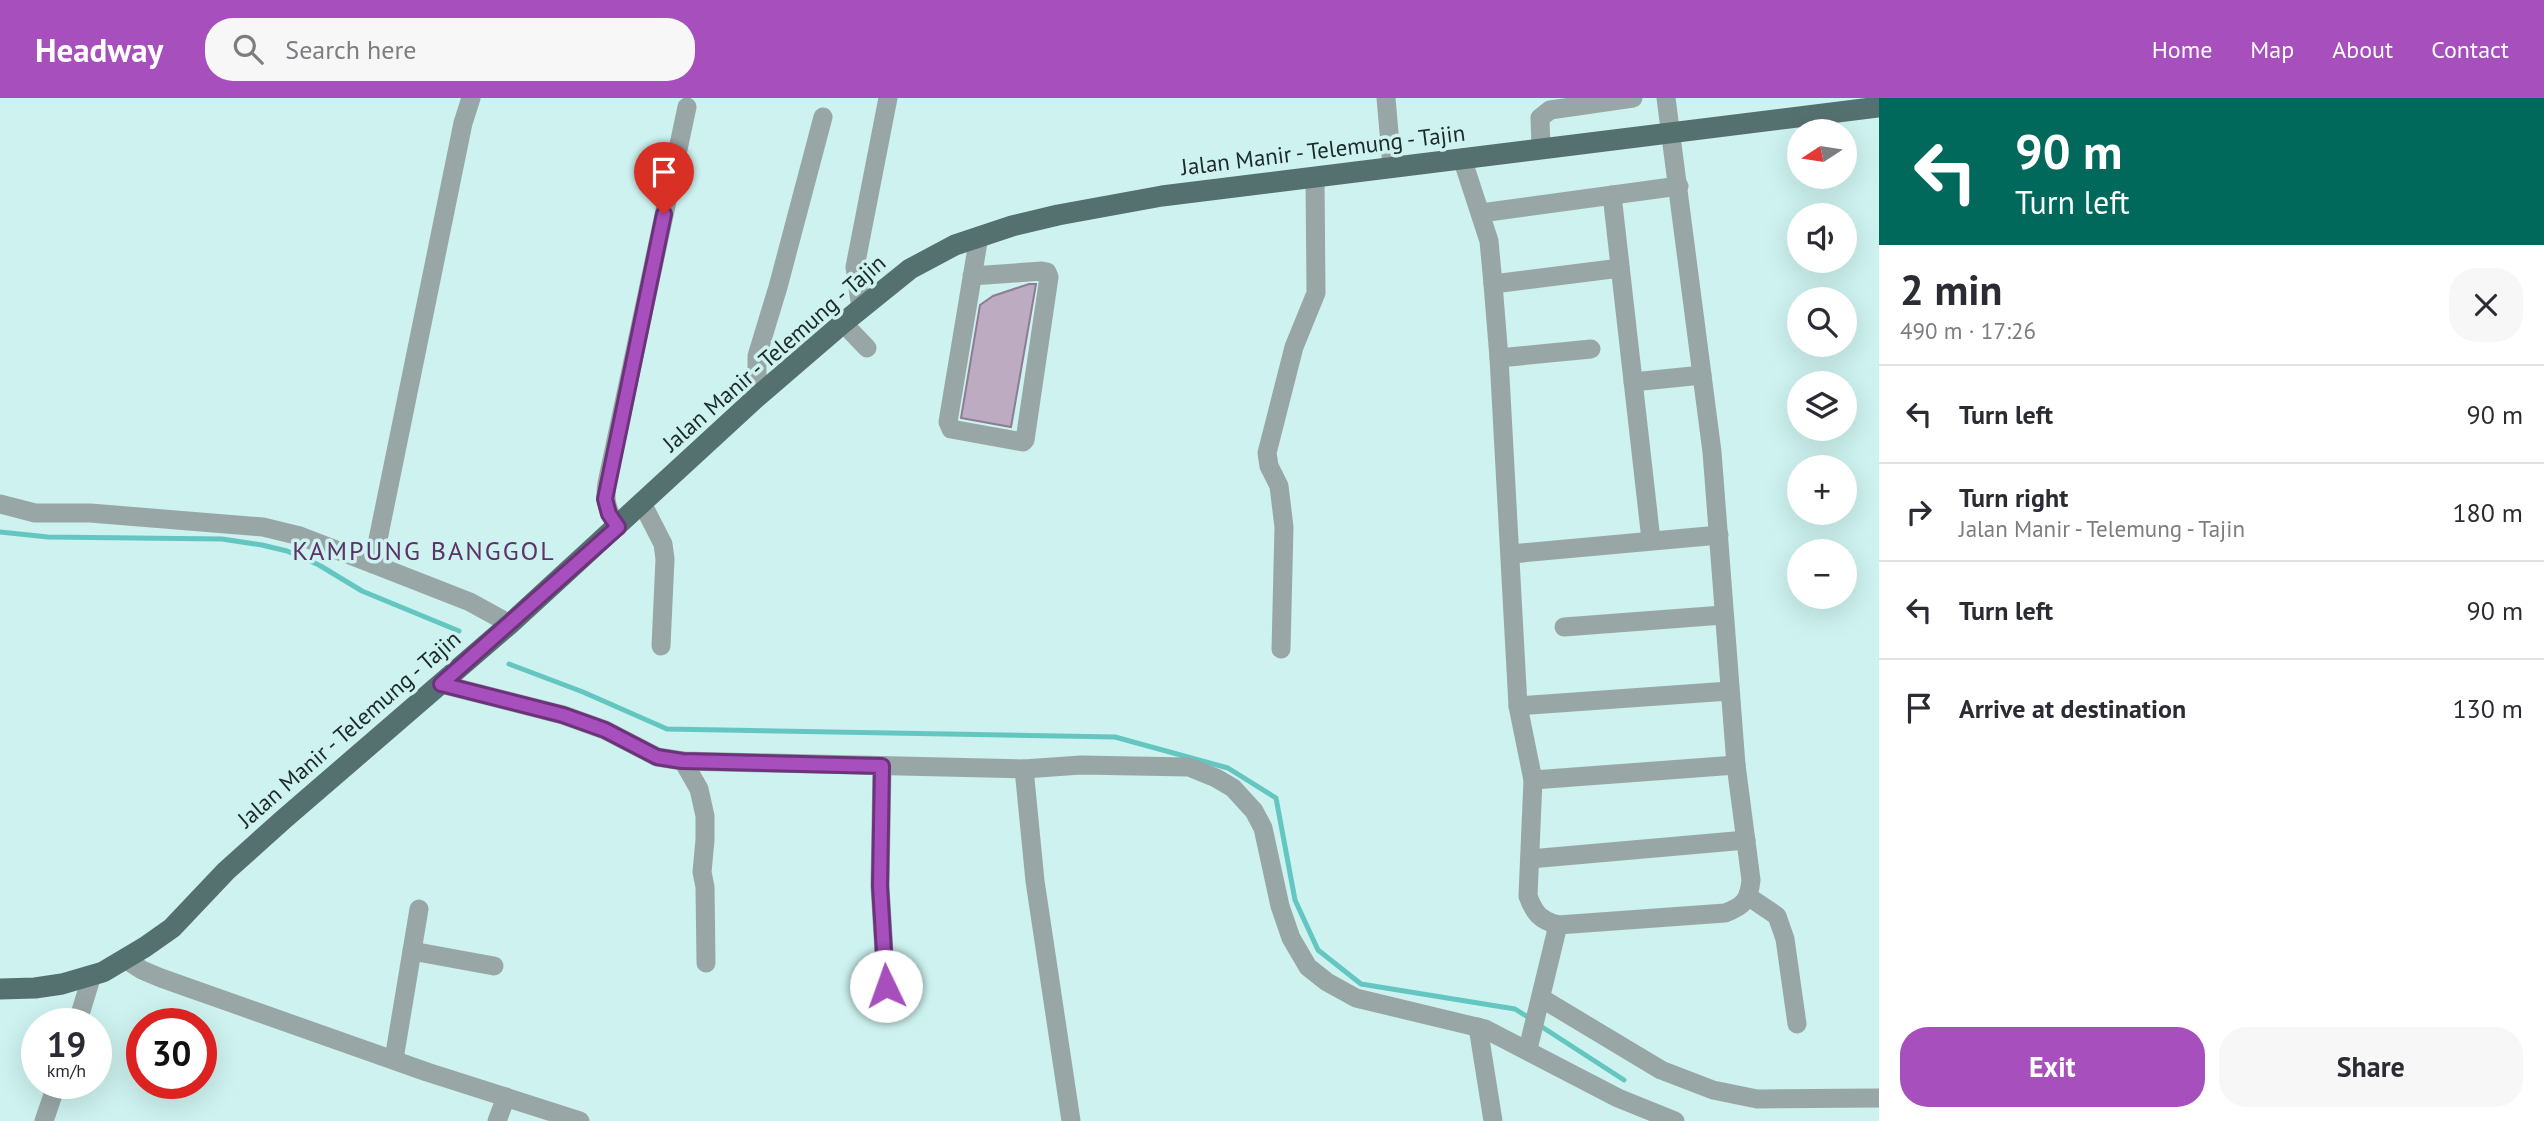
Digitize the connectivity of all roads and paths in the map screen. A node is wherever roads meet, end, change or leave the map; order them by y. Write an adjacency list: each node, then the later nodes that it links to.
1 (471, 98): 35 (street)
2 (888, 98): 21 (street)
3 (1386, 98): 12 (street)
4 (1633, 98): 10 (street)
5 (1666, 98): 9 (street)
6 (1873, 105): 9 (main road, Jalan Manir - Telemung - Tajin)
7 (687, 107): 31 (street)
8 (823, 117): 28 (street)
9 (1672, 132): 10 (main road, Jalan Manir - Telemung - Tajin); 14 (street)
10 (1541, 148): 11 (main road, Jalan Manir - Telemung - Tajin)
11 (1462, 158): 12 (main road, Jalan Manir - Telemung - Tajin); 16 (street)
12 (1392, 167): 13 (main road, Jalan Manir - Telemung - Tajin)
13 (1315, 177): 17 (main road, Jalan Manir - Telemung - Tajin); 40 (street)
14 (1679, 186): 15 (street); 26 (street)
15 (1612, 195): 16 (street); 18 (street)
16 (1481, 213): 20 (street)
17 (979, 236): 19 (street); 21 (main road, Jalan Manir - Telemung - Tajin)
18 (1620, 268): 20 (street); 27 (street)
19 (972, 276): 19 (street)
20 (1493, 284): 25 (street)
21 (861, 308): 22 (main road, Jalan Manir - Telemung - Tajin)
22 (843, 323): 23 (street); 28 (main road, Jalan Manir - Telemung - Tajin)
23 (867, 348)
24 (1591, 349): 25 (street)
25 (1499, 358): 34 (street)
26 (1702, 374): 27 (street); 32 (street)
27 (1633, 382): 33 (street)
28 (757, 397): 30 (main road, Jalan Manir - Telemung - Tajin)
29 (0, 504): 35 (street)
30 (643, 505): 31 (main road, Jalan Manir - Telemung - Tajin); 39 (street)
31 (618, 527): 37 (main road, Jalan Manir - Telemung - Tajin)
32 (1719, 535): 33 (street); 36 (street)
33 (1651, 540): 34 (street)
34 (1511, 554): 43 (street)
35 (373, 564): 37 (street)
36 (1723, 615): 38 (street); 42 (street)
37 (510, 624): 41 (main road, Jalan Manir - Telemung - Tajin)
38 (1564, 627)
39 (661, 646)
40 (1281, 649)
41 (441, 684): 44 (street); 55 (main road, Jalan Manir - Telemung - Tajin)
42 (1729, 691): 43 (street); 45 (street)
43 (1518, 706): 48 (street)
44 (682, 761): 46 (street); 56 (street)
45 (1736, 765): 48 (street); 49 (street)
46 (882, 766): 47 (street); 59 (street)
47 (1024, 769): 64 (street); 73 (street)
48 (1533, 780): 50 (street)
49 (1746, 840): 50 (street); 51 (street)
50 (1530, 859): 53 (street)
51 (1749, 897): 53 (street); 63 (street)
52 (419, 909): 54 (street)
53 (1558, 925): 61 (street)
54 (412, 951): 57 (street); 66 (street)
55 (125, 959): 58 (main road, Jalan Manir - Telemung - Tajin); 66 (street)
56 (706, 963)
57 (494, 966)
58 (93, 975): 60 (main road, Jalan Manir - Telemung - Tajin); 62 (street)
59 (886, 986)
60 (0, 989)
61 (1540, 1002): 65 (street); 68 (street)
62 (82, 1008)
63 (1797, 1024)
64 (1478, 1027): 65 (street); 74 (street)
65 (1528, 1049): 75 (street)
66 (394, 1059): 67 (street)
67 (506, 1097): 71 (street); 72 (street)
68 (1879, 1098)
69 (52, 1099): 70 (street)
70 (44, 1121)
71 (496, 1121)
72 (580, 1121)
73 (1071, 1121)
74 (1493, 1121)
75 (1675, 1121)

